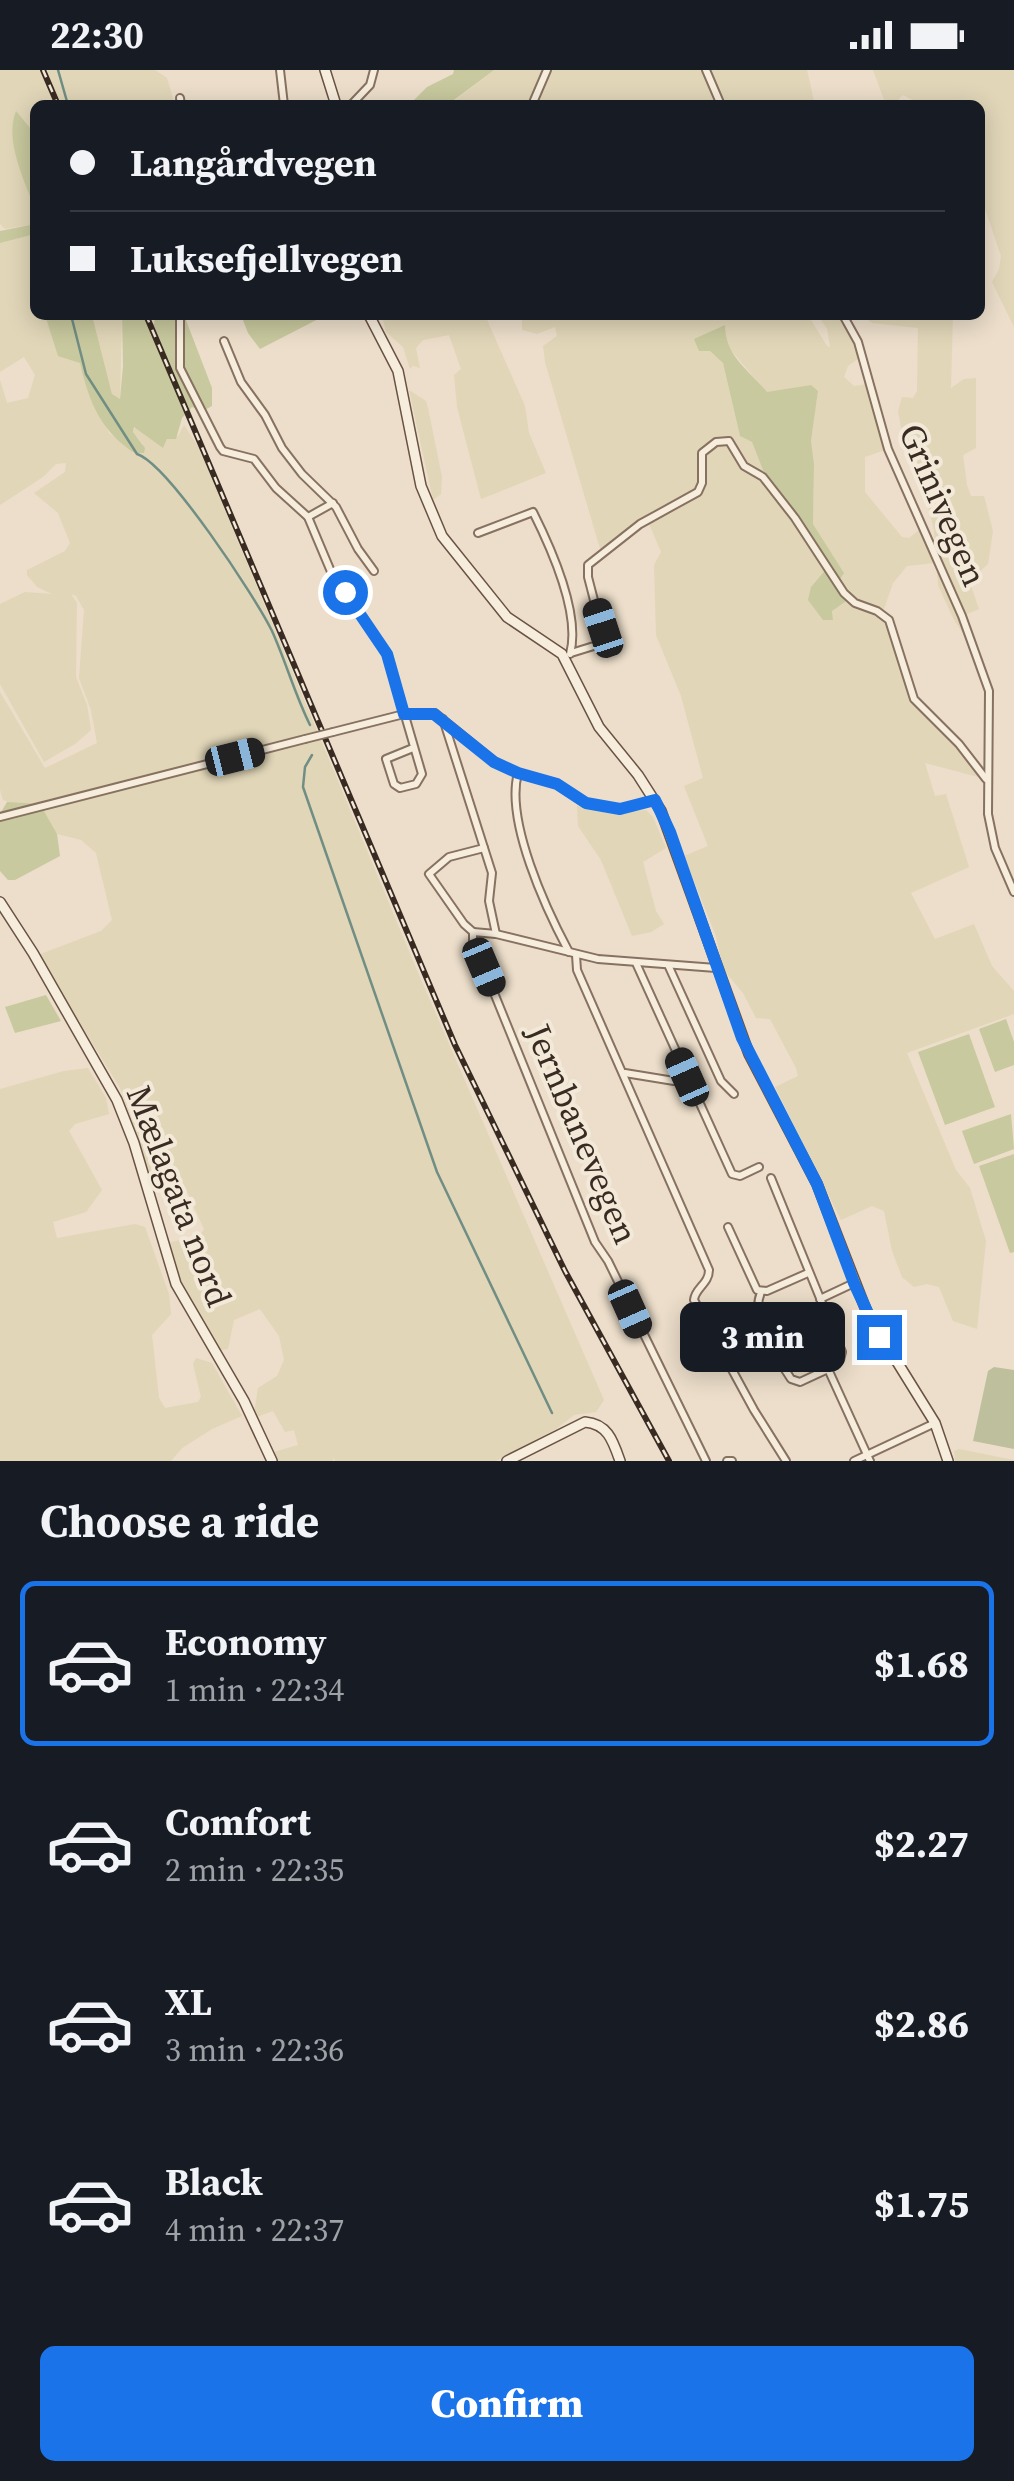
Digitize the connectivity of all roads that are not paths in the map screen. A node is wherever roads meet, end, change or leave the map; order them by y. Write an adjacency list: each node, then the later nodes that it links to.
1 (280, 70): 6 (street)
2 (325, 70): 7 (main road)
3 (374, 70): 8 (street)
4 (547, 70): 9 (street)
5 (706, 70): 10 (street)
6 (283, 100)
7 (334, 100)
8 (356, 100)
9 (534, 100)
10 (719, 100)
11 (180, 320): 16 (street)
12 (371, 320): 19 (main road)
13 (846, 320): 24 (street, Grinivegen)
14 (224, 340): 15 (street)
15 (333, 502): 16 (street); 18 (street)
16 (308, 517): 20 (street)
17 (478, 533): 19 (street)
18 (374, 571)
19 (568, 656): 24 (street); 25 (main road)
20 (404, 714): 21 (street); 22 (street); 26 (street, bridge)
21 (443, 718): 23 (street); 27 (street)
22 (413, 748): 22 (street)
23 (518, 773): 25 (street); 32 (street)
24 (986, 780): 28 (street, Grinivegen)
25 (655, 800): 35 (main road)
26 (1, 814)
27 (484, 848): 30 (street); 31 (street)
28 (1014, 892)
29 (0, 902): 49 (main road, Mælagata nord)
30 (473, 932): 31 (street); 52 (street, Jernbanevegen)
31 (496, 934): 32 (street)
32 (573, 954): 33 (street); 36 (street)
33 (636, 963): 34 (street); 37 (street)
34 (669, 966): 35 (street); 38 (street)
35 (716, 968): 43 (main road)
36 (624, 1073): 37 (street); 53 (street)
37 (687, 1077): 39 (street)
38 (734, 1094)
39 (759, 1168)
40 (771, 1178): 42 (street)
41 (728, 1227): 44 (street)
42 (808, 1273): 44 (street); 45 (street)
43 (854, 1283): 45 (street); 47 (main road)
44 (761, 1292): 46 (street)
45 (820, 1298): 46 (street)
46 (828, 1369): 48 (street)
47 (935, 1423): 48 (street); 55 (main road)
48 (869, 1458): 54 (street)
49 (272, 1461)
50 (507, 1461): 51 (main road)
51 (620, 1461)
52 (706, 1461)
53 (786, 1461)
54 (854, 1461)
55 (948, 1461)

